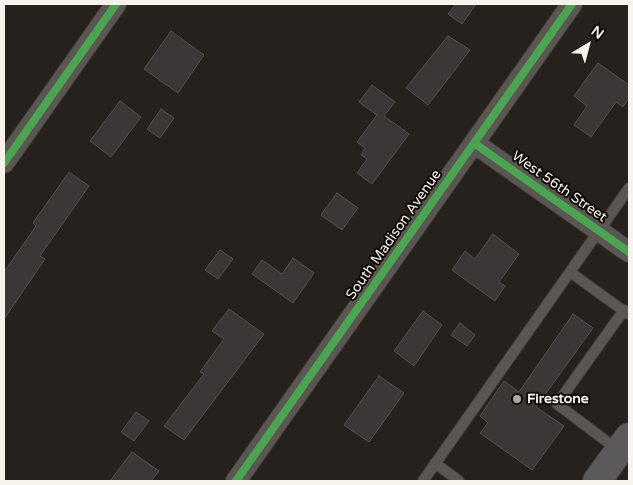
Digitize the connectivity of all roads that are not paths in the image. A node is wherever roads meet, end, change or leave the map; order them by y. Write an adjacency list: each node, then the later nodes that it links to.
1 (116, 4): 4 (street)
2 (572, 4): 3 (street, South Madison Avenue)
3 (474, 143): 6 (street, West 56th Street); 12 (street, South Madison Avenue)
4 (4, 163)
5 (629, 189): 6 (lane)
6 (599, 230): 7 (street, West 56th Street); 8 (lane)
7 (629, 252)
8 (570, 272): 9 (lane); 11 (lane)
9 (627, 312): 10 (lane)
10 (622, 450): 15 (main road)
11 (436, 464): 13 (lane); 14 (lane)
12 (236, 481)
13 (423, 481)
14 (459, 481)
15 (597, 481)

